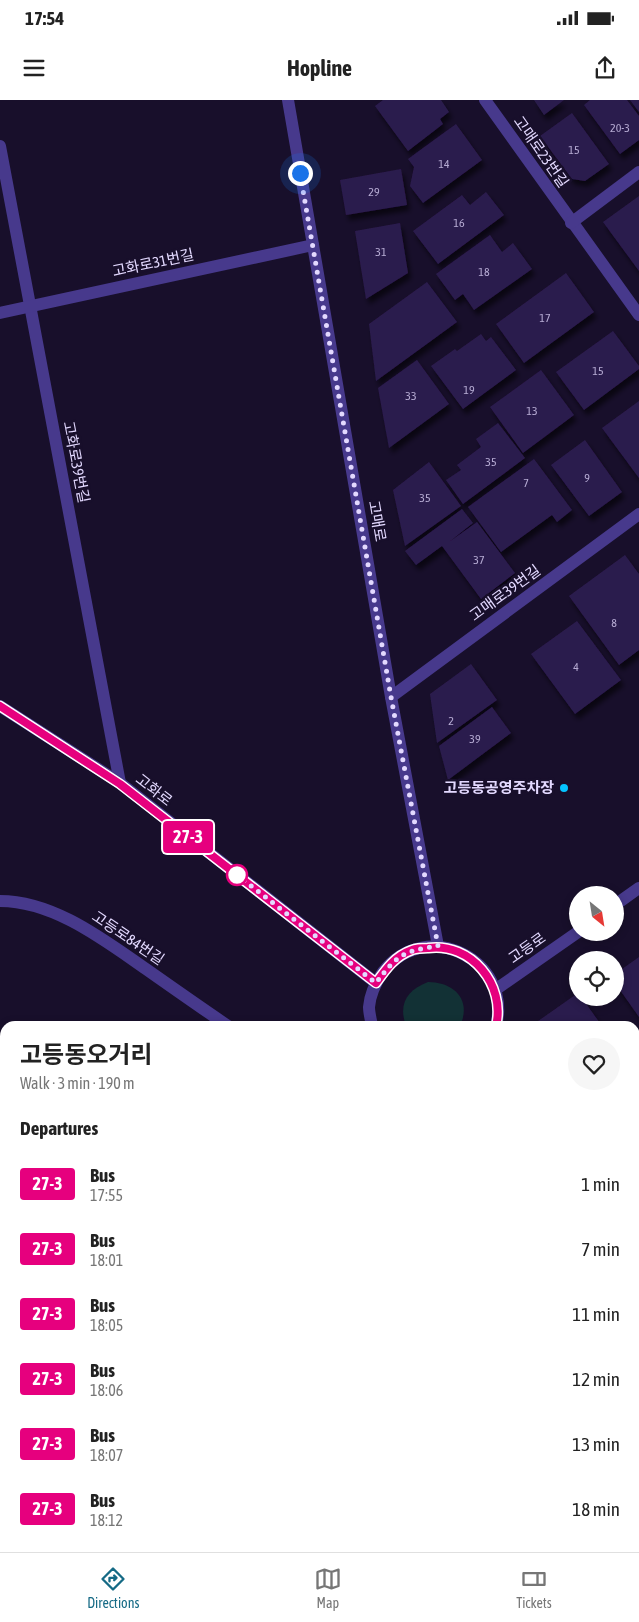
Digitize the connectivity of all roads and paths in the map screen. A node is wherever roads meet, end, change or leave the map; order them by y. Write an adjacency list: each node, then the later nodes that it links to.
1 (288, 100): 6 (street, 고매로)
2 (485, 100): 5 (street, 고매로23번길)
3 (0, 146): 7 (street, 고화로39번길)
4 (639, 172): 5 (street)
5 (571, 223): 9 (street, 고매로23번길)
6 (313, 245): 7 (street, 고화로31번길); 11 (street, 고매로)
7 (30, 307): 8 (street, 고화로31번길); 13 (street, 고화로39번길)
8 (0, 313)
9 (639, 315)
10 (639, 514): 11 (street, 고매로39번길)
11 (391, 697): 18 (street, 고매로)
12 (0, 706): 13 (street, 고화로)
13 (120, 784): 19 (street, 고화로)
14 (639, 888): 15 (street)
15 (624, 899)
16 (0, 902): 21 (street, 고등로84번길)
17 (569, 938): 20 (street, 고등로)
18 (438, 946): 19 (street); 20 (street)
19 (376, 983): 22 (street)
20 (495, 990): 23 (street)
21 (221, 1021)
22 (371, 1021)
23 (497, 1021)

